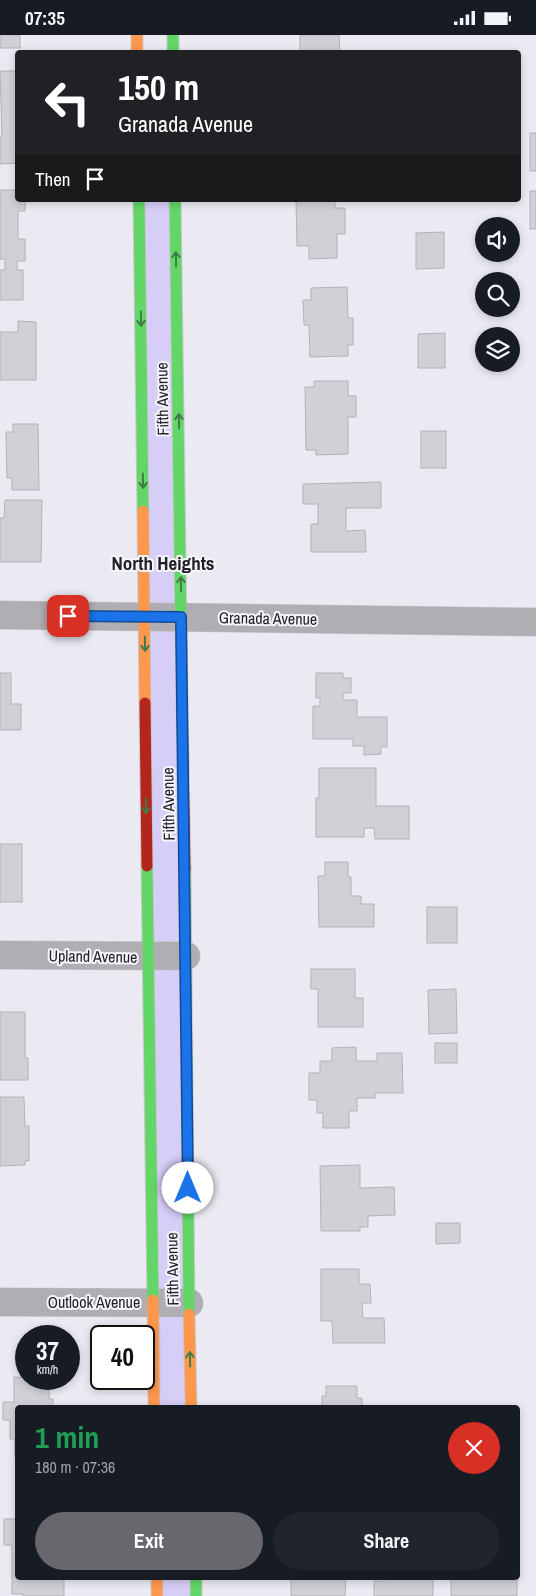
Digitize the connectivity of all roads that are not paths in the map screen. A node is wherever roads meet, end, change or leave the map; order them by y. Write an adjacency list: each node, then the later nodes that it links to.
1 (137, 35): 3 (street)
2 (173, 35): 4 (street)
3 (137, 50)
4 (173, 50)
5 (139, 202): 8 (street, Fifth Avenue, one-way to 8)
6 (175, 202): 9 (street, Fifth Avenue, one-way to 6)
7 (0, 615): 8 (street, Granada Avenue)
8 (145, 617): 9 (street, Granada Avenue); 13 (street, Fifth Avenue, one-way to 13)
9 (181, 617): 10 (street, Granada Avenue); 12 (street, Fifth Avenue)
10 (536, 622)
11 (0, 955): 13 (street, Upland Avenue)
12 (186, 956): 13 (street, Upland Avenue); 16 (street, Fifth Avenue)
13 (148, 957): 15 (street, Fifth Avenue)
14 (0, 1302): 15 (street, Outlook Avenue)
15 (152, 1303): 16 (street, Outlook Avenue); 17 (street, Fifth Avenue)
16 (189, 1303): 18 (street, Fifth Avenue, one-way to 16)
17 (154, 1405)
18 (191, 1405)
19 (157, 1580): 21 (street)
20 (196, 1580): 22 (street)
21 (157, 1596)
22 (196, 1596)

